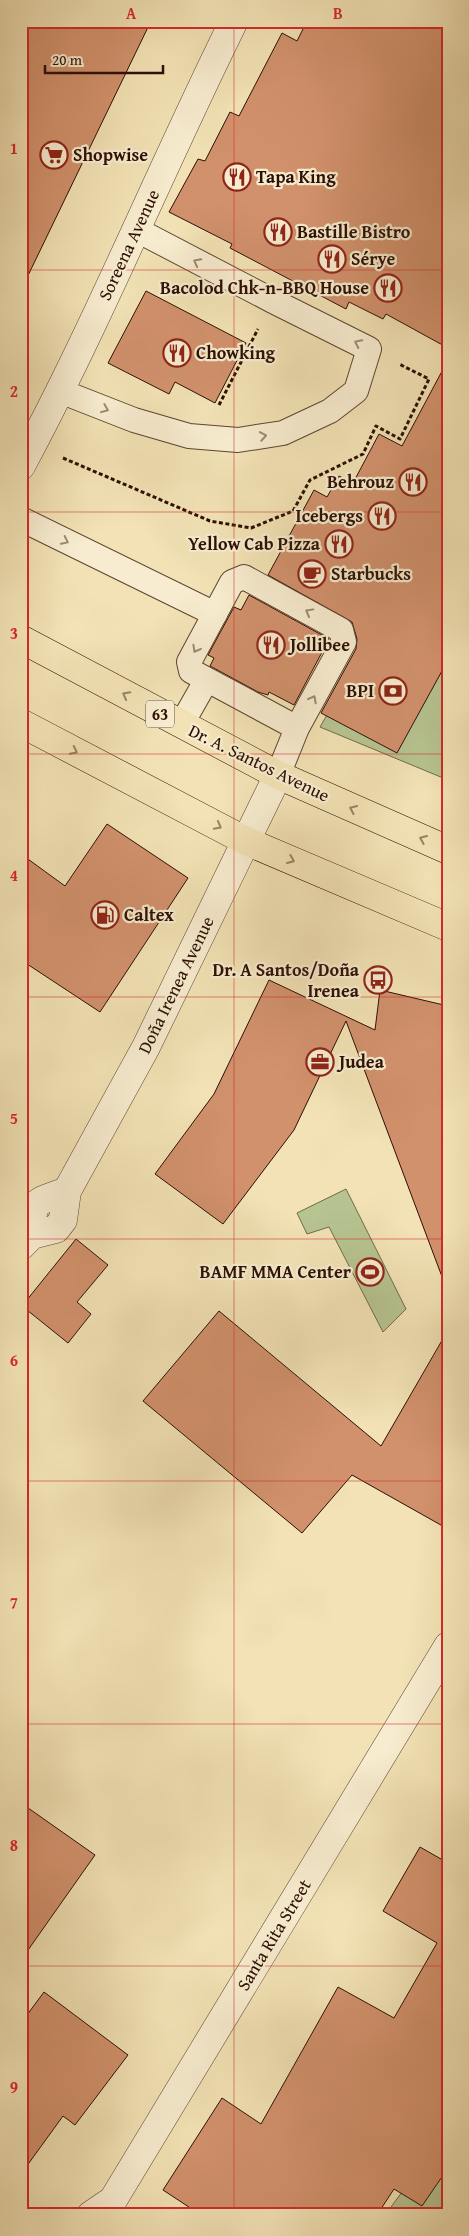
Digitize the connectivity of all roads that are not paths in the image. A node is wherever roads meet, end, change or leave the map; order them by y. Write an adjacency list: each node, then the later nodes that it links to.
1 (234, 21): 2 (street, Soreena Avenue)
2 (137, 230): 3 (street, Soreena Avenue); 3 (lane, one-way to 2)
3 (60, 392): 4 (street, Soreena Avenue)
4 (21, 466)
5 (21, 520): 6 (lane, one-way to 6)
6 (215, 614): 8 (lane, one-way to 8); 11 (lane, one-way to 6)
7 (21, 639): 10 (main road, Dr. A. Santos Avenue / 63, one-way to 7)
8 (206, 680): 10 (lane); 11 (lane)
9 (21, 723): 13 (main road, one-way to 13)
10 (182, 725): 12 (main road, Dr. A. Santos Avenue / 63)
11 (296, 728): 12 (lane)
12 (278, 775): 13 (street, Doña Irenea Avenue); 14 (main road, Dr. A. Santos Avenue / 63, one-way to 12)
13 (246, 841): 15 (main road, one-way to 15); 16 (street, Doña Irenea Avenue)
14 (448, 850)
15 (448, 928)
16 (26, 1241)
17 (448, 1646): 18 (street, Santa Rita Street)
18 (91, 2215)

